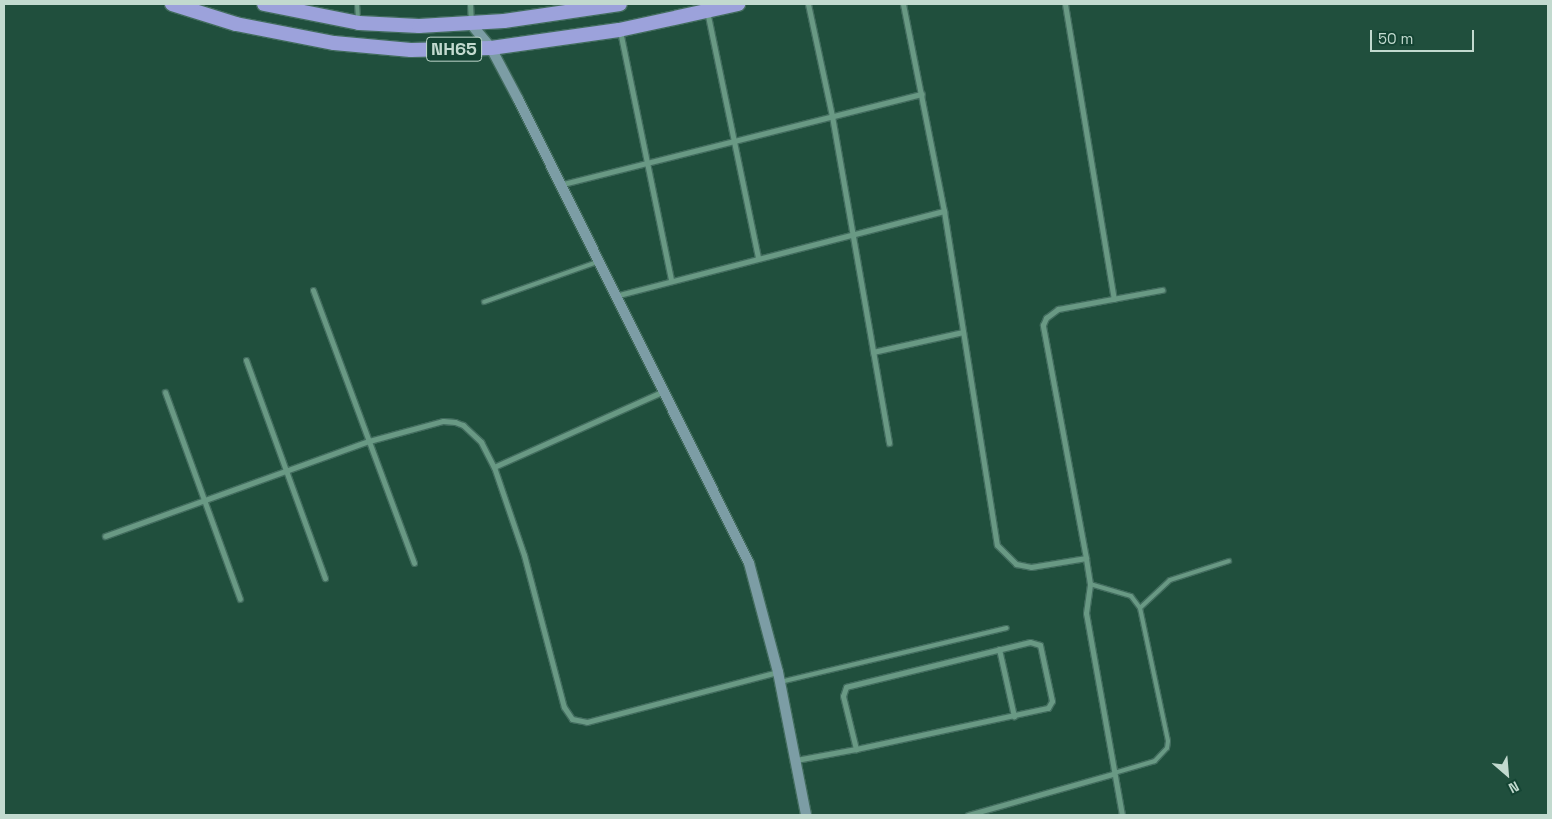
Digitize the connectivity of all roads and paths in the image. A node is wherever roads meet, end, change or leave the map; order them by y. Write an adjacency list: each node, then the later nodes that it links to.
1 (172, 4): 14 (highway, NH65)
2 (264, 4): 11 (highway, NH65)
3 (357, 4): 11 (lane)
4 (470, 4): 12 (street)
5 (620, 4): 12 (highway, NH65)
6 (738, 4): 10 (highway, NH65)
7 (808, 4): 16 (street)
8 (903, 4): 15 (street)
9 (1065, 4): 28 (street)
10 (707, 11): 13 (highway, NH65); 17 (street)
11 (358, 23): 12 (highway, NH65)
12 (472, 24): 14 (main road)
13 (619, 30): 14 (highway, NH65); 18 (street)
14 (491, 48): 19 (main road)
15 (922, 94): 16 (street); 20 (street)
16 (832, 116): 17 (street); 21 (street)
17 (734, 140): 18 (street); 22 (street)
18 (646, 163): 19 (street); 24 (street)
19 (559, 185): 23 (main road)
20 (944, 211): 21 (street); 30 (street)
21 (852, 234): 22 (street); 31 (street)
22 (758, 258): 24 (street)
23 (598, 262): 27 (main road); 29 (lane)
24 (671, 280): 27 (street)
25 (313, 290): 35 (street)
26 (1162, 290): 28 (street)
27 (614, 296): 34 (main road)
28 (1114, 299): 41 (street)
29 (484, 302)
30 (963, 332): 31 (street); 41 (street)
31 (873, 352): 36 (street)
32 (246, 360): 38 (street)
33 (164, 392): 39 (street)
34 (662, 392): 37 (street); 50 (main road)
35 (369, 441): 37 (street); 38 (street); 43 (street)
36 (888, 444)
37 (494, 467): 50 (street)
38 (285, 471): 39 (street); 44 (street)
39 (204, 500): 40 (street); 46 (street)
40 (105, 536)
41 (1086, 558): 45 (street)
42 (1229, 561): 47 (lane)
43 (414, 563)
44 (324, 578)
45 (1090, 584): 47 (lane); 54 (street)
46 (240, 599)
47 (1140, 608): 54 (lane)
48 (1007, 628): 50 (lane)
49 (999, 649): 51 (street); 51 (street); 52 (street)
50 (779, 677): 53 (main road)
51 (1014, 716): 52 (street)
52 (856, 749): 53 (street)
53 (796, 760): 55 (main road)
54 (1113, 774): 56 (street); 57 (street)
55 (806, 815)
56 (968, 815)
57 (1122, 815)

